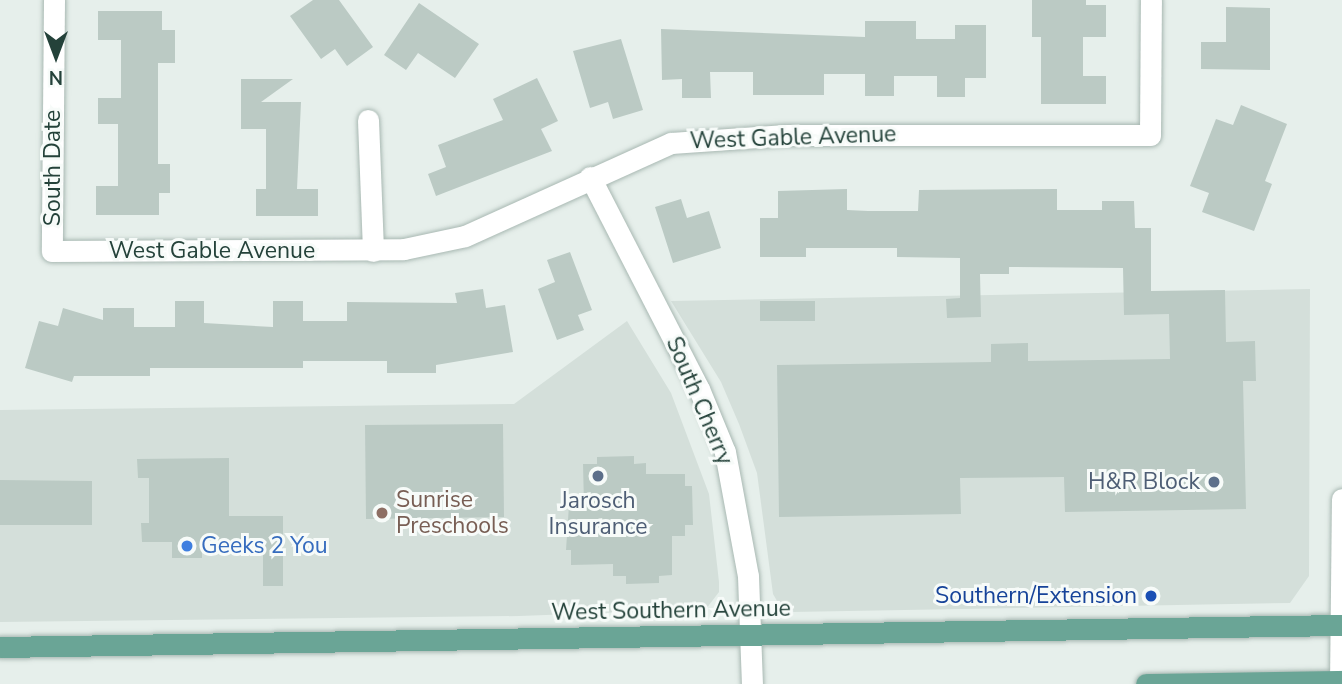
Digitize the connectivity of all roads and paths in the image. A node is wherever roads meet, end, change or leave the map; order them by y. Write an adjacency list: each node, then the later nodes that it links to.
1 (54, 0): 5 (street, South Date)
2 (1151, 0): 4 (street, West Gable Avenue)
3 (368, 120): 6 (street)
4 (590, 177): 6 (street, West Gable Avenue); 9 (street, South Cherry)
5 (52, 251): 6 (street, West Gable Avenue)
6 (373, 251)
7 (1342, 499): 8 (street)
8 (1341, 625): 9 (main road, West Southern Avenue); 11 (street)
9 (751, 636): 10 (main road, West Southern Avenue); 12 (street, South Cherry)
10 (0, 647)
11 (1341, 682): 13 (main road)
12 (752, 684)
13 (1146, 684)

